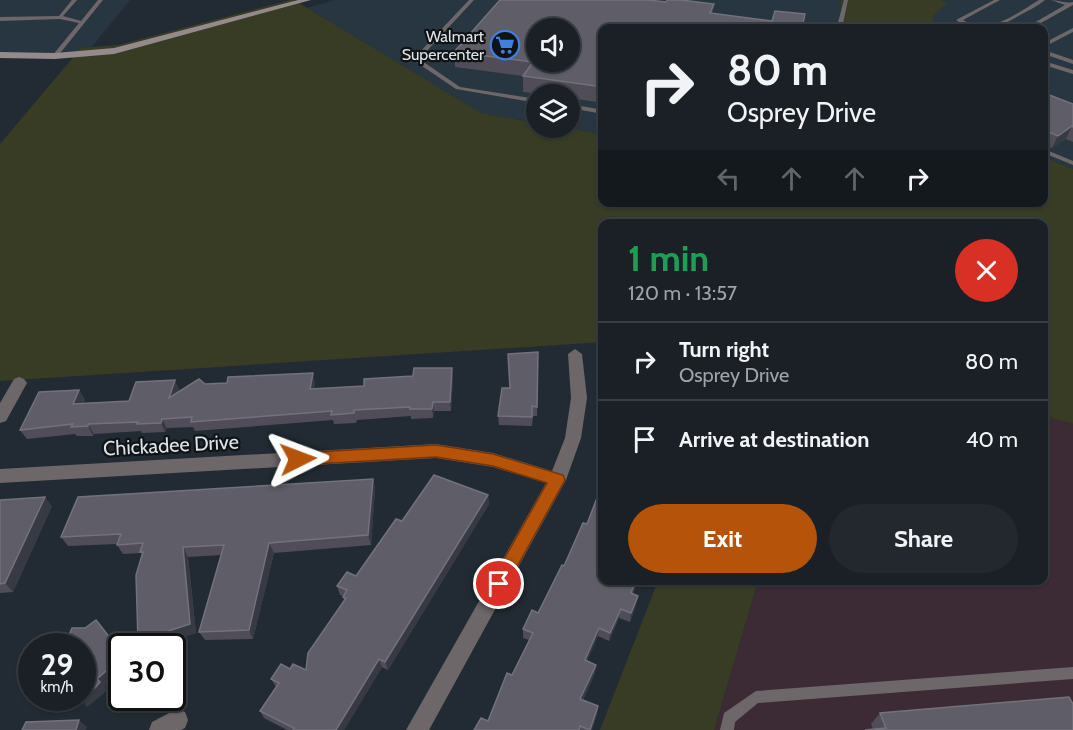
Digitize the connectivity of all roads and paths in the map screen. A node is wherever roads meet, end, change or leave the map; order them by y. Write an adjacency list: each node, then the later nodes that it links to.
1 (75, 0): 12 (lane)
2 (101, 0): 14 (lane)
3 (308, 0): 25 (street)
4 (472, 0): 29 (lane)
5 (846, 0): 17 (lane)
6 (998, 0): 18 (lane)
7 (1043, 0): 19 (lane)
8 (1053, 0): 9 (lane)
9 (1071, 4): 10 (lane)
10 (1061, 10): 11 (lane); 20 (lane)
11 (1073, 14)
12 (60, 17): 13 (lane); 14 (lane)
13 (0, 19)
14 (81, 22): 25 (lane)
15 (780, 22): 16 (lane)
16 (800, 24)
17 (840, 24)
18 (965, 24)
19 (1000, 24)
20 (1036, 24)
21 (1073, 30): 22 (lane)
22 (1048, 43)
23 (1048, 53): 26 (lane)
24 (0, 55): 25 (street)
25 (55, 56)
26 (1073, 62)
27 (1048, 64): 28 (lane)
28 (1073, 72)
29 (526, 99)
30 (580, 108): 31 (lane)
31 (598, 111)
32 (1048, 153): 33 (lane)
33 (1073, 163)
34 (575, 354): 38 (street)
35 (19, 383): 36 (street)
36 (0, 417)
37 (0, 476): 38 (street, Chickadee Drive)
38 (557, 480): 40 (street)
39 (1073, 673): 41 (lane)
40 (417, 730)
41 (727, 730)

